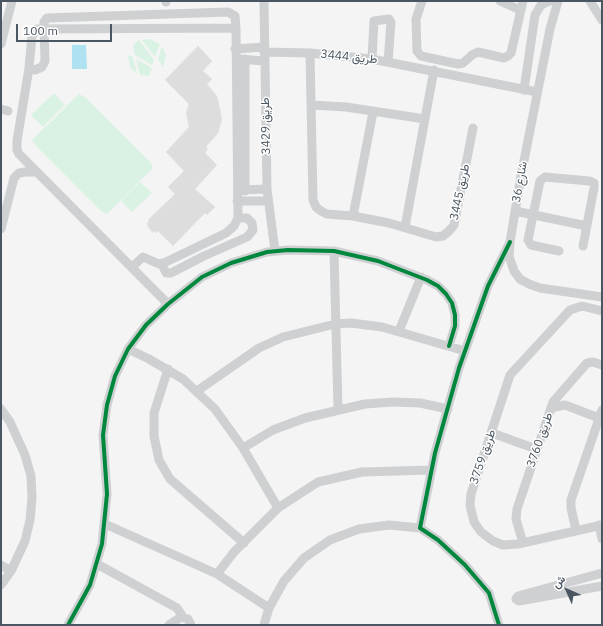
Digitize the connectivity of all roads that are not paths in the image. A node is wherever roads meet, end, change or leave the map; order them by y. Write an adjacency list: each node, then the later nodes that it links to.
1 (12, 1): 14 (street)
2 (264, 1): 16 (street, طريق 3429)
3 (422, 1): 8 (street)
4 (500, 1): 8 (street)
5 (550, 1): 23 (street)
6 (558, 1): 24 (street, شارع 36)
7 (590, 1): 10 (street)
8 (522, 6)
9 (141, 14): 11 (street); 12 (street); 13 (street)
10 (602, 20)
11 (141, 27): 12 (street); 13 (street)
12 (236, 28): 15 (street)
13 (44, 29): 21 (street); 21 (street)
14 (1, 44)
15 (235, 49): 16 (street); 18 (street)
16 (264, 53): 17 (street, طريق 3444); 18 (street); 30 (street, طريق 3429)
17 (310, 53): 19 (street, طريق 3444); 25 (street)
18 (240, 59): 31 (street)
19 (372, 59): 20 (street, طريق 3444); 20 (street)
20 (388, 62): 22 (street, طريق 3444)
21 (29, 68): 29 (street)
22 (434, 70): 23 (street, طريق 3444); 27 (street)
23 (524, 90): 24 (street, طريق 3444)
24 (537, 92): 34 (street, شارع 36)
25 (311, 105): 26 (street); 36 (street)
26 (372, 112): 27 (street); 36 (street)
27 (425, 120): 39 (street)
28 (473, 128): 39 (street, طريق 3445)
29 (37, 172): 40 (street); 48 (street)
30 (267, 189): 31 (street); 33 (street, طريق 3429)
31 (242, 190): 32 (street)
32 (237, 201): 33 (street); 37 (street)
33 (268, 201): 43 (street, طريق 3429)
34 (516, 211): 35 (street); 41 (street, شارع 36)
35 (533, 215): 38 (street); 38 (street); 45 (street)
36 (353, 216): 39 (street)
37 (238, 218): 46 (street); 47 (street)
38 (587, 226): 42 (street)
39 (405, 227)
40 (1, 229)
41 (510, 242): 51 (street, شارع 36); 58 (street)
42 (583, 246)
43 (275, 251): 44 (street); 49 (street)
44 (334, 251): 50 (street); 54 (street)
45 (559, 251)
46 (204, 256): 47 (street); 49 (street)
47 (162, 264): 48 (street)
48 (132, 267): 52 (street)
49 (213, 271): 52 (street)
50 (420, 277): 55 (street); 56 (street)
51 (602, 297)
52 (168, 304): 57 (street)
53 (602, 311): 69 (street, طريق 3759)
54 (335, 324): 55 (street); 61 (street); 65 (street)
55 (399, 331): 56 (street)
56 (449, 346): 58 (street)
57 (128, 349): 60 (street); 74 (street)
58 (465, 351): 66 (street)
59 (602, 364): 62 (street, طريق 3760)
60 (168, 369): 61 (street); 79 (street)
61 (197, 390): 70 (street)
62 (560, 392): 63 (street); 67 (street, طريق 3760)
63 (565, 406): 67 (street); 68 (street)
64 (1, 409): 83 (street)
65 (338, 409): 66 (street); 70 (street)
66 (448, 409): 72 (street)
67 (550, 410): 71 (street, طريق 3760)
68 (601, 414): 77 (street)
69 (492, 433): 71 (street); 80 (street, طريق 3759)
70 (243, 448): 73 (street)
71 (536, 449): 80 (street, طريق 3760)
72 (432, 470): 73 (street); 76 (street)
73 (278, 508): 79 (street)
74 (105, 524): 81 (street); 85 (street)
75 (601, 525): 77 (street, طريق 3759); 78 (street)
76 (420, 528): 88 (street); 94 (street)
77 (576, 530): 80 (street, طريق 3759)
78 (602, 539)
79 (244, 542): 85 (street)
80 (523, 543)
81 (97, 564): 89 (street); 90 (street)
82 (1, 565): 83 (street)
83 (11, 571): 86 (street)
84 (602, 573): 87 (street)
85 (217, 574): 88 (street)
86 (1, 585)
87 (602, 586)
88 (269, 608): 93 (street)
89 (183, 617): 91 (street); 92 (street)
90 (69, 625)
91 (169, 625)
92 (191, 625)
93 (264, 625)
94 (499, 625)

